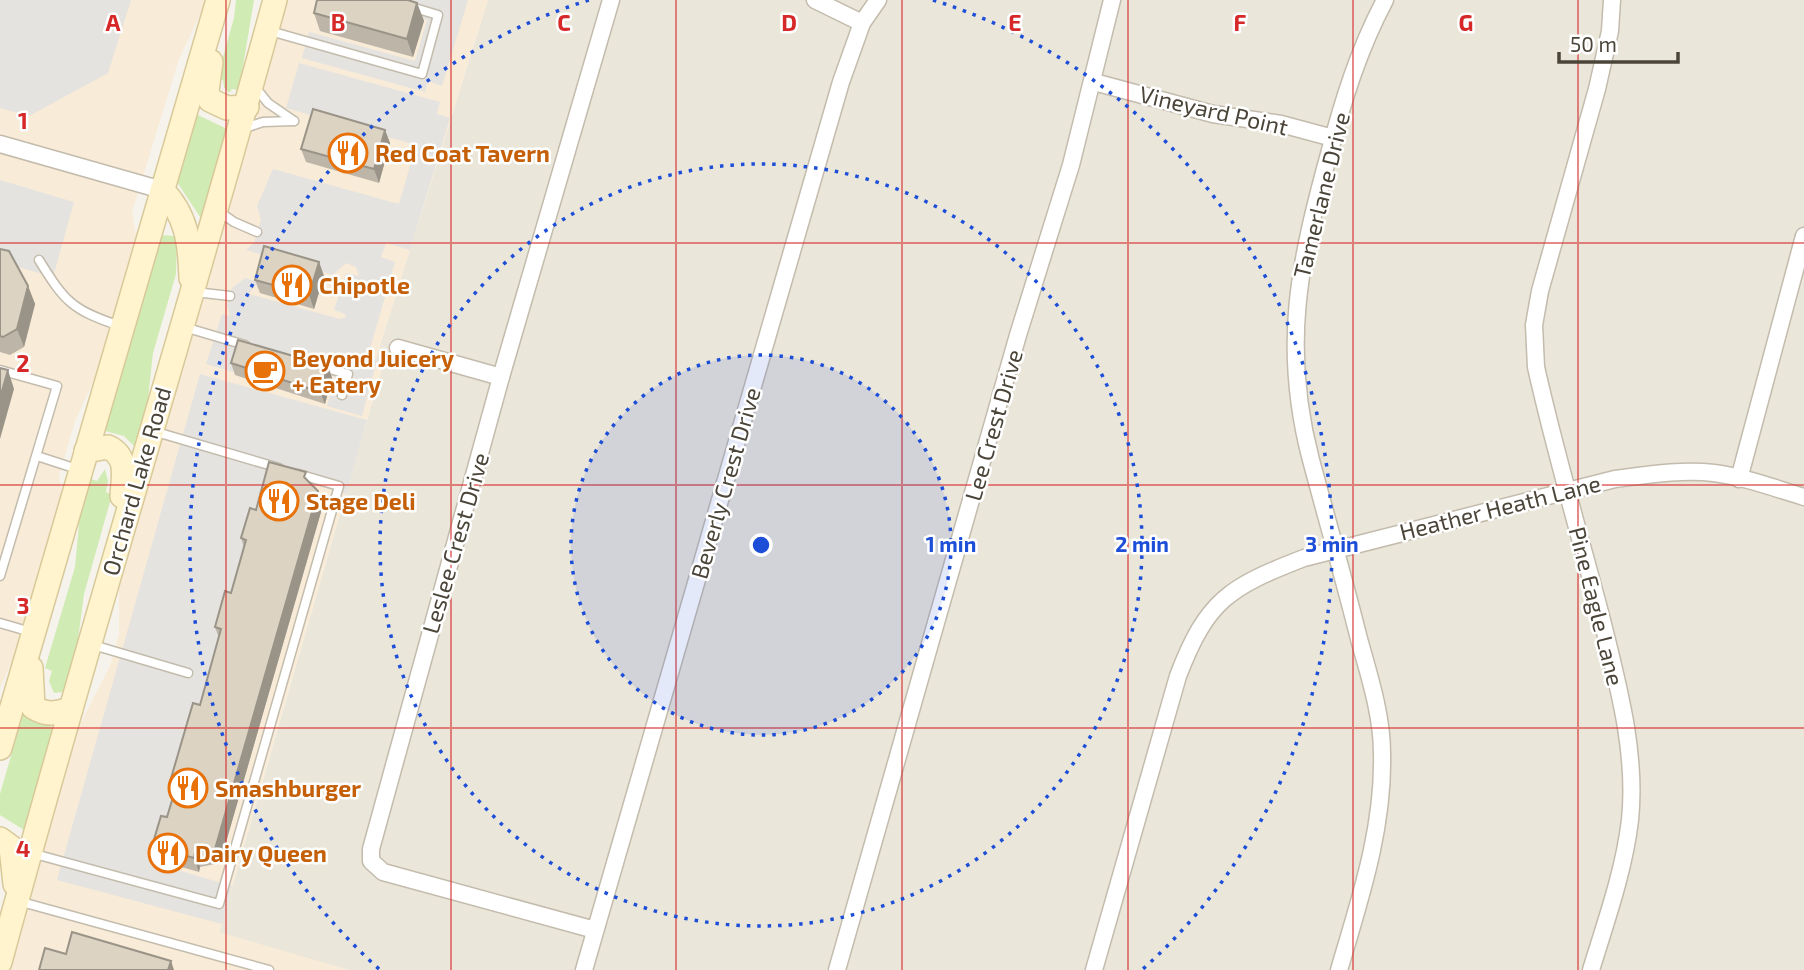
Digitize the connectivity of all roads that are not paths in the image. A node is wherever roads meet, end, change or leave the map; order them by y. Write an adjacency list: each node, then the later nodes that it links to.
1 (220, 0): 14 (main road); 18 (main road)
2 (269, 0): 12 (main road)
3 (275, 0): 12 (main road, Orchard Lake Road)
4 (388, 0): 12 (lane)
5 (611, 0): 31 (street, Leslee Crest Drive)
6 (815, 0): 11 (street)
7 (878, 0): 11 (street, Beverly Crest Drive)
8 (1112, 0): 13 (street, Lee Crest Drive)
9 (1385, 0): 16 (street, Tamerlane Drive)
10 (1612, 0): 37 (street, Pine Eagle Lane)
11 (862, 23): 51 (street, Beverly Crest Drive)
12 (268, 27): 14 (main road, Orchard Lake Road)
13 (1094, 82): 16 (street, Vineyard Point); 55 (street, Lee Crest Drive)
14 (250, 96): 15 (main road, Orchard Lake Road); 15 (lane)
15 (240, 130): 19 (main road, Orchard Lake Road)
16 (1333, 138): 40 (street, Tamerlane Drive)
17 (0, 144): 18 (street)
18 (162, 190): 23 (main road); 25 (main road)
19 (216, 209): 20 (lane); 23 (main road, Orchard Lake Road)
20 (257, 232)
21 (1804, 236): 36 (street)
22 (39, 260): 25 (lane)
23 (192, 292): 24 (lane); 26 (main road, Orchard Lake Road)
24 (230, 296)
25 (122, 327): 35 (main road)
26 (181, 327): 27 (lane); 33 (main road, Orchard Lake Road)
27 (255, 348)
28 (398, 348): 31 (street)
29 (308, 363): 32 (lane)
30 (0, 370): 34 (lane)
31 (501, 377): 51 (street, Leslee Crest Drive)
32 (342, 395)
33 (150, 430): 39 (main road, Orchard Lake Road); 49 (lane)
34 (37, 456): 35 (lane); 41 (lane)
35 (84, 461): 39 (main road); 43 (main road)
36 (1739, 479): 37 (street, Heather Heath Lane); 38 (street, Heather Heath Lane)
37 (1566, 490): 40 (street, Heather Heath Lane); 58 (street, Pine Eagle Lane)
38 (1804, 497)
39 (120, 537): 44 (main road, Orchard Lake Road)
40 (1336, 549): 56 (street, Heather Heath Lane); 57 (street, Tamerlane Drive)
41 (1, 570)
42 (0, 623): 43 (lane)
43 (33, 633): 46 (main road); 47 (main road)
44 (89, 644): 45 (lane); 46 (main road, Orchard Lake Road)
45 (188, 673)
46 (71, 709): 49 (main road, Orchard Lake Road)
47 (0, 748)
48 (0, 839): 50 (main road)
49 (30, 852): 50 (main road, Orchard Lake Road)
50 (17, 901): 52 (main road, Orchard Lake Road); 53 (lane)
51 (594, 930): 54 (street, Beverly Crest Drive)
52 (0, 962)
53 (268, 970)
54 (584, 970)
55 (838, 970)
56 (1094, 970)
57 (1339, 970)
58 (1591, 970)

